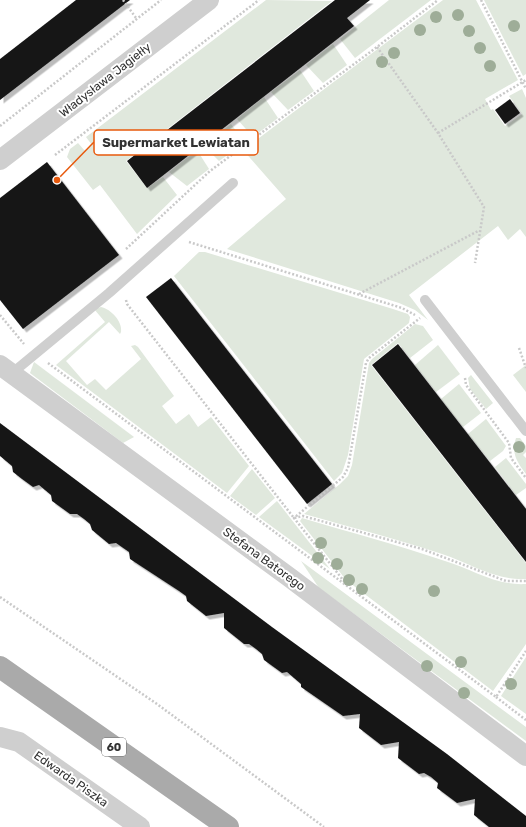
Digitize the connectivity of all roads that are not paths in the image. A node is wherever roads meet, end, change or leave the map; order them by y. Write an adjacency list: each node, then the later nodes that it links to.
1 (209, 0): 2 (street, Władysława Jagiełły)
2 (0, 160)
3 (233, 183): 5 (lane)
4 (425, 300): 6 (lane)
5 (5, 370): 9 (street, Stefana Batorego)
6 (526, 431)
7 (0, 667): 11 (main road, 60)
8 (0, 736): 10 (street, Edwarda Piszka)
9 (526, 756)
10 (140, 827)
11 (228, 827)

